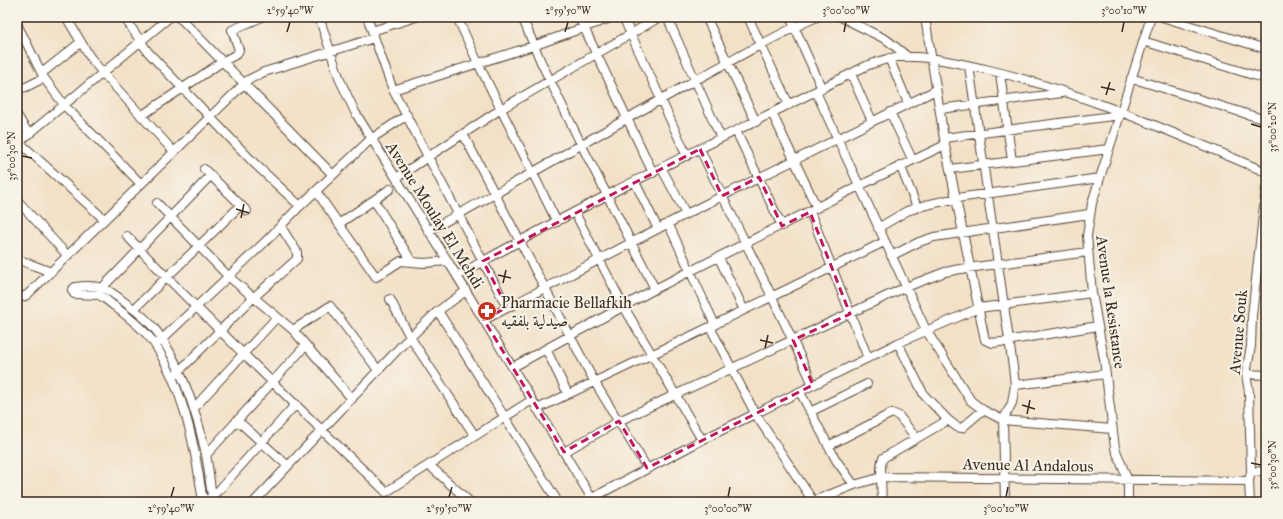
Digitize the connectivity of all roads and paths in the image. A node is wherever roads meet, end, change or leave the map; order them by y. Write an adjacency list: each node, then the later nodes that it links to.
1 (66, 17): 31 (street)
2 (124, 17): 29 (street)
3 (170, 17): 29 (street)
4 (177, 17): 40 (street)
5 (262, 17): 40 (street)
6 (319, 17): 35 (street, Avenue Moulay El Mehdi)
7 (367, 17): 27 (street)
8 (416, 17): 27 (street)
9 (457, 17): 41 (street)
10 (522, 17): 33 (street)
11 (579, 17): 25 (street)
12 (613, 17): 25 (street)
13 (623, 17): 28 (street)
14 (660, 17): 28 (street)
15 (667, 17): 51 (street)
16 (706, 17): 42 (street)
17 (748, 17): 32 (street)
18 (790, 17): 26 (street)
19 (817, 17): 26 (street)
20 (841, 17): 37 (street)
21 (925, 17): 39 (street)
22 (1151, 17): 30 (street, Avenue la Resistance)
23 (1162, 17): 34 (street)
24 (17, 24): 47 (street)
25 (583, 27): 33 (street); 36 (street)
26 (794, 28): 32 (street); 56 (street)
27 (373, 34): 35 (street); 55 (street)
28 (630, 34): 36 (street); 59 (street)
29 (139, 41): 44 (street); 53 (street)
30 (1143, 41): 48 (street, Avenue la Resistance); 49 (street)
31 (81, 42): 44 (street); 47 (street)
32 (760, 45): 42 (street); 62 (street)
33 (533, 46): 41 (street); 50 (street)
34 (1266, 49)
35 (330, 50): 52 (street); 84 (street, Avenue Moulay El Mehdi)
36 (596, 52): 50 (street); 74 (street)
37 (908, 57): 38 (street); 39 (street)
38 (889, 58): 46 (street); 61 (street)
39 (931, 58): 43 (street); 57 (street)
40 (222, 62): 52 (street); 53 (street)
41 (478, 63): 55 (street); 65 (street)
42 (728, 63): 51 (street); 77 (street)
43 (969, 66): 45 (street); 63 (street)
44 (102, 72): 64 (street); 71 (street)
45 (1000, 73): 58 (street); 60 (street)
46 (851, 74): 56 (street); 76 (street)
47 (43, 76): 54 (street); 64 (street)
48 (1131, 78): 69 (street, Avenue la Resistance); 75 (street)
49 (1266, 79)
50 (550, 80): 65 (street); 88 (street)
51 (694, 81): 59 (street); 83 (street)
52 (243, 84): 73 (street); 104 (street)
53 (183, 88): 71 (street); 73 (street)
54 (17, 89)
55 (393, 90): 72 (street)
56 (819, 90): 62 (street); 85 (street)
57 (936, 90): 61 (street); 66 (street)
58 (1065, 92): 60 (street); 69 (street)
59 (661, 99): 74 (street); 93 (street)
60 (1004, 101): 63 (street); 78 (street)
61 (908, 103): 67 (street)
62 (789, 105): 68 (street)
63 (974, 105): 66 (street); 81 (street)
64 (65, 106): 80 (street); 109 (street)
65 (501, 108): 82 (street); 103 (street)
66 (940, 110): 86 (street)
67 (890, 112): 76 (street); 95 (street)
68 (772, 113): 77 (street); 94 (street)
69 (1121, 113): 78 (street); 90 (street, Avenue la Resistance); 101 (street)
70 (17, 115): 80 (street)
71 (141, 116): 91 (street)
72 (407, 116): 84 (street); 92 (street)
73 (209, 117): 91 (street); 122 (street)
74 (626, 117): 88 (street); 102 (street)
75 (1266, 120)
76 (872, 121): 85 (street)
77 (756, 122): 79 (street)
78 (1008, 129): 81 (street); 96 (street)
79 (736, 131): 83 (street); 105 (street)
80 (28, 133): 87 (street)
81 (978, 133): 86 (street); 97 (street)
82 (463, 134): 92 (street); 114 (street)
83 (721, 138): 89 (street)
84 (371, 139): 104 (street); 106 (street, Avenue Moulay El Mehdi)
85 (838, 139): 94 (street); 110 (street)
86 (945, 141): 95 (street); 100 (street)
87 (18, 143): 130 (street)
88 (581, 144): 103 (street); 116 (street)
89 (700, 149): 93 (street); 117 (street)
90 (1109, 149): 96 (street); 107 (street, Avenue la Resistance)
91 (174, 152): 109 (street)
92 (429, 156): 106 (street); 128 (street)
93 (687, 156): 99 (street)
94 (795, 159): 105 (street); 124 (street)
95 (912, 159): 98 (street)
96 (1012, 161): 97 (street)
97 (983, 164): 100 (street); 115 (street)
98 (900, 165): 110 (street); 123 (street)
99 (662, 169): 102 (street); 126 (street)
100 (950, 169): 118 (street)
101 (1266, 172)
102 (653, 173): 108 (street)
103 (533, 174): 114 (street); 131 (street)
104 (333, 175): 113 (street)
105 (759, 177): 117 (street); 134 (street)
106 (396, 178): 139 (street, Avenue Moulay El Mehdi)
107 (1100, 178): 115 (street); 127 (street, Avenue la Resistance)
108 (635, 182): 116 (street); 138 (street)
109 (141, 184): 130 (street)
110 (859, 186): 124 (street); 137 (street)
111 (1266, 188): 149 (street, Avenue Souk)
112 (390, 189): 120 (street)
113 (316, 191): 122 (street); 132 (street)
114 (495, 194): 128 (street); 142 (street)
115 (988, 194): 118 (street); 136 (street)
116 (607, 196): 125 (street); 143 (street)
117 (722, 196): 126 (street); 145 (street)
118 (957, 198): 123 (street); 140 (street)
119 (17, 200): 150 (street)
120 (374, 200): 132 (street); 154 (street)
121 (158, 203): 129 (street)
122 (300, 206): 135 (street)
123 (917, 207): 137 (street)
124 (814, 210): 134 (street); 159 (street)
125 (575, 213): 131 (street); 155 (street)
126 (686, 214): 133 (street)
127 (1089, 214): 136 (street); 148 (street, Avenue la Resistance)
128 (458, 215): 139 (street); 157 (street)
129 (170, 217): 146 (street); 146 (street); 147 (street)
130 (104, 219): 150 (street)
131 (557, 222): 142 (street)
132 (340, 223): 154 (street)
133 (668, 223): 138 (street); 162 (street)
134 (782, 226): 145 (street)
135 (281, 227): 164 (street); 173 (street)
136 (993, 227): 140 (street); 158 (street)
137 (878, 228): 144 (street)
138 (658, 229): 143 (street)
139 (428, 231): 156 (street, Avenue Moulay El Mehdi)
140 (964, 232): 151 (street); 160 (street)
141 (127, 236): 147 (street)
142 (519, 241): 157 (street); 168 (street)
143 (631, 242): 155 (street); 169 (street)
144 (884, 242): 151 (street); 159 (street)
145 (745, 245): 153 (street); 172 (street)
146 (199, 246): 164 (street); 165 (street)
147 (139, 250): 165 (street); 166 (street)
148 (1088, 252): 158 (street); 171 (street, Avenue la Resistance)
149 (1262, 253): 207 (street, Avenue Souk)
150 (67, 255): 161 (street)
151 (891, 256): 167 (street)
152 (17, 258): 161 (street)
153 (719, 258): 162 (street); 182 (street)
154 (411, 260): 156 (street)
155 (600, 260): 168 (street); 179 (street)
156 (447, 261): 163 (street, Avenue Moulay El Mehdi)
157 (483, 261): 163 (street); 178 (street)
158 (999, 263): 160 (street); 176 (street)
159 (833, 267): 172 (street); 184 (street)
160 (971, 268): 167 (street); 180 (street)
161 (52, 272): 174 (street)
162 (690, 272): 169 (street); 187 (street)
163 (457, 276): 170 (street, Avenue Moulay El Mehdi)
164 (229, 277): 173 (street); 177 (street)
165 (166, 278): 177 (street); 181 (street)
166 (103, 287): 181 (street); 196 (street)
167 (906, 287): 184 (street); 190 (street)
168 (544, 288): 178 (street); 192 (street)
169 (655, 289): 179 (street)
170 (466, 291): 183 (street); 186 (street, Avenue Moulay El Mehdi)
171 (1092, 293): 176 (street); 188 (street, Avenue la Resistance)
172 (773, 296): 182 (street); 194 (street)
173 (253, 298): 185 (street); 191 (street)
174 (17, 299)
175 (390, 299): 193 (street)
176 (1004, 304): 180 (street); 195 (street)
177 (195, 307): 191 (street); 196 (street)
178 (507, 307): 186 (street)
179 (624, 307): 192 (street); 201 (street)
180 (979, 308): 190 (street); 195 (street)
181 (134, 309): 196 (street)
182 (744, 310): 187 (street)
183 (438, 311): 193 (street); 226 (street)
184 (850, 314): 194 (street); 202 (street)
185 (277, 317): 189 (street); 200 (street)
186 (484, 320): 203 (street, Avenue Moulay El Mehdi)
187 (712, 326): 201 (street); 204 (street)
188 (1098, 326): 195 (street); 206 (street, Avenue la Resistance)
189 (293, 330): 198 (street); 205 (street)
190 (926, 330): 197 (street); 223 (street)
191 (219, 331): 200 (street); 208 (street)
192 (569, 335): 199 (street); 211 (street)
193 (410, 337): 205 (street); 233 (street)
194 (793, 340): 204 (street); 213 (street)
195 (1009, 340): 214 (street)
196 (159, 342): 208 (street)
197 (898, 343): 202 (street); 228 (street)
198 (306, 345): 210 (street); 218 (street)
199 (546, 349): 203 (street); 216 (street)
200 (242, 353): 210 (street); 221 (street)
201 (653, 355): 211 (street); 217 (street)
202 (868, 358): 213 (street)
203 (513, 367): 219 (street, Avenue Moulay El Mehdi)
204 (731, 367): 217 (street); 225 (street)
205 (378, 370): 218 (street)
206 (1106, 374): 214 (street); 231 (street, Avenue la Resistance)
207 (1246, 374): 209 (street); 244 (street, Avenue Souk)
208 (176, 375): 221 (street); 252 (street)
209 (1266, 375)
210 (272, 381): 220 (street); 227 (street)
211 (594, 381): 216 (street); 230 (street)
212 (867, 384): 224 (street)
213 (813, 385): 215 (street)
214 (1014, 385): 229 (street)
215 (800, 392): 224 (street); 225 (street)
216 (568, 394): 222 (street)
217 (675, 395): 230 (street); 235 (street)
218 (352, 399): 232 (street)
219 (532, 400): 222 (street, Avenue Moulay El Mehdi); 226 (street)
220 (296, 404): 232 (street); 236 (street)
221 (194, 408): 239 (street)
222 (537, 408): 238 (street, Avenue Moulay El Mehdi)
223 (983, 410): 228 (street); 229 (street)
224 (810, 412): 237 (street)
225 (756, 415): 235 (street); 256 (street)
226 (505, 416): 233 (street); 255 (street)
227 (237, 420): 236 (street); 239 (street)
228 (948, 420): 234 (street)
229 (1003, 420): 231 (street); 246 (street)
230 (619, 421): 238 (street); 242 (street)
231 (1112, 429): 247 (street, Avenue la Resistance)
232 (322, 430): 240 (street); 241 (street)
233 (475, 436): 240 (street)
234 (916, 438): 237 (street); 245 (street)
235 (702, 440): 242 (street)
236 (262, 443): 241 (street); 250 (street)
237 (828, 446): 249 (street)
238 (564, 452): 251 (street, Avenue Moulay El Mehdi)
239 (206, 455): 250 (street)
240 (429, 465): 254 (street)
241 (288, 466): 253 (street)
242 (647, 468): 251 (street)
243 (1266, 471): 244 (street)
244 (1251, 472): 248 (street, Avenue Souk)
245 (882, 477): 246 (street, Avenue Al Andalous); 249 (street, Avenue Al Andalous); 257 (street)
246 (1004, 477): 247 (street, Avenue Al Andalous); 258 (street)
247 (1128, 481): 248 (street, Avenue Al Andalous); 259 (street, Avenue la Resistance)
248 (1249, 481): 260 (street, Avenue Souk)
249 (854, 485): 256 (street, Avenue Al Andalous)
250 (212, 499): 252 (street)
251 (593, 500)
252 (203, 501)
253 (254, 502)
254 (470, 502)
255 (558, 502)
256 (812, 502)
257 (882, 502)
258 (1005, 502)
259 (1128, 502)
260 (1250, 502)

